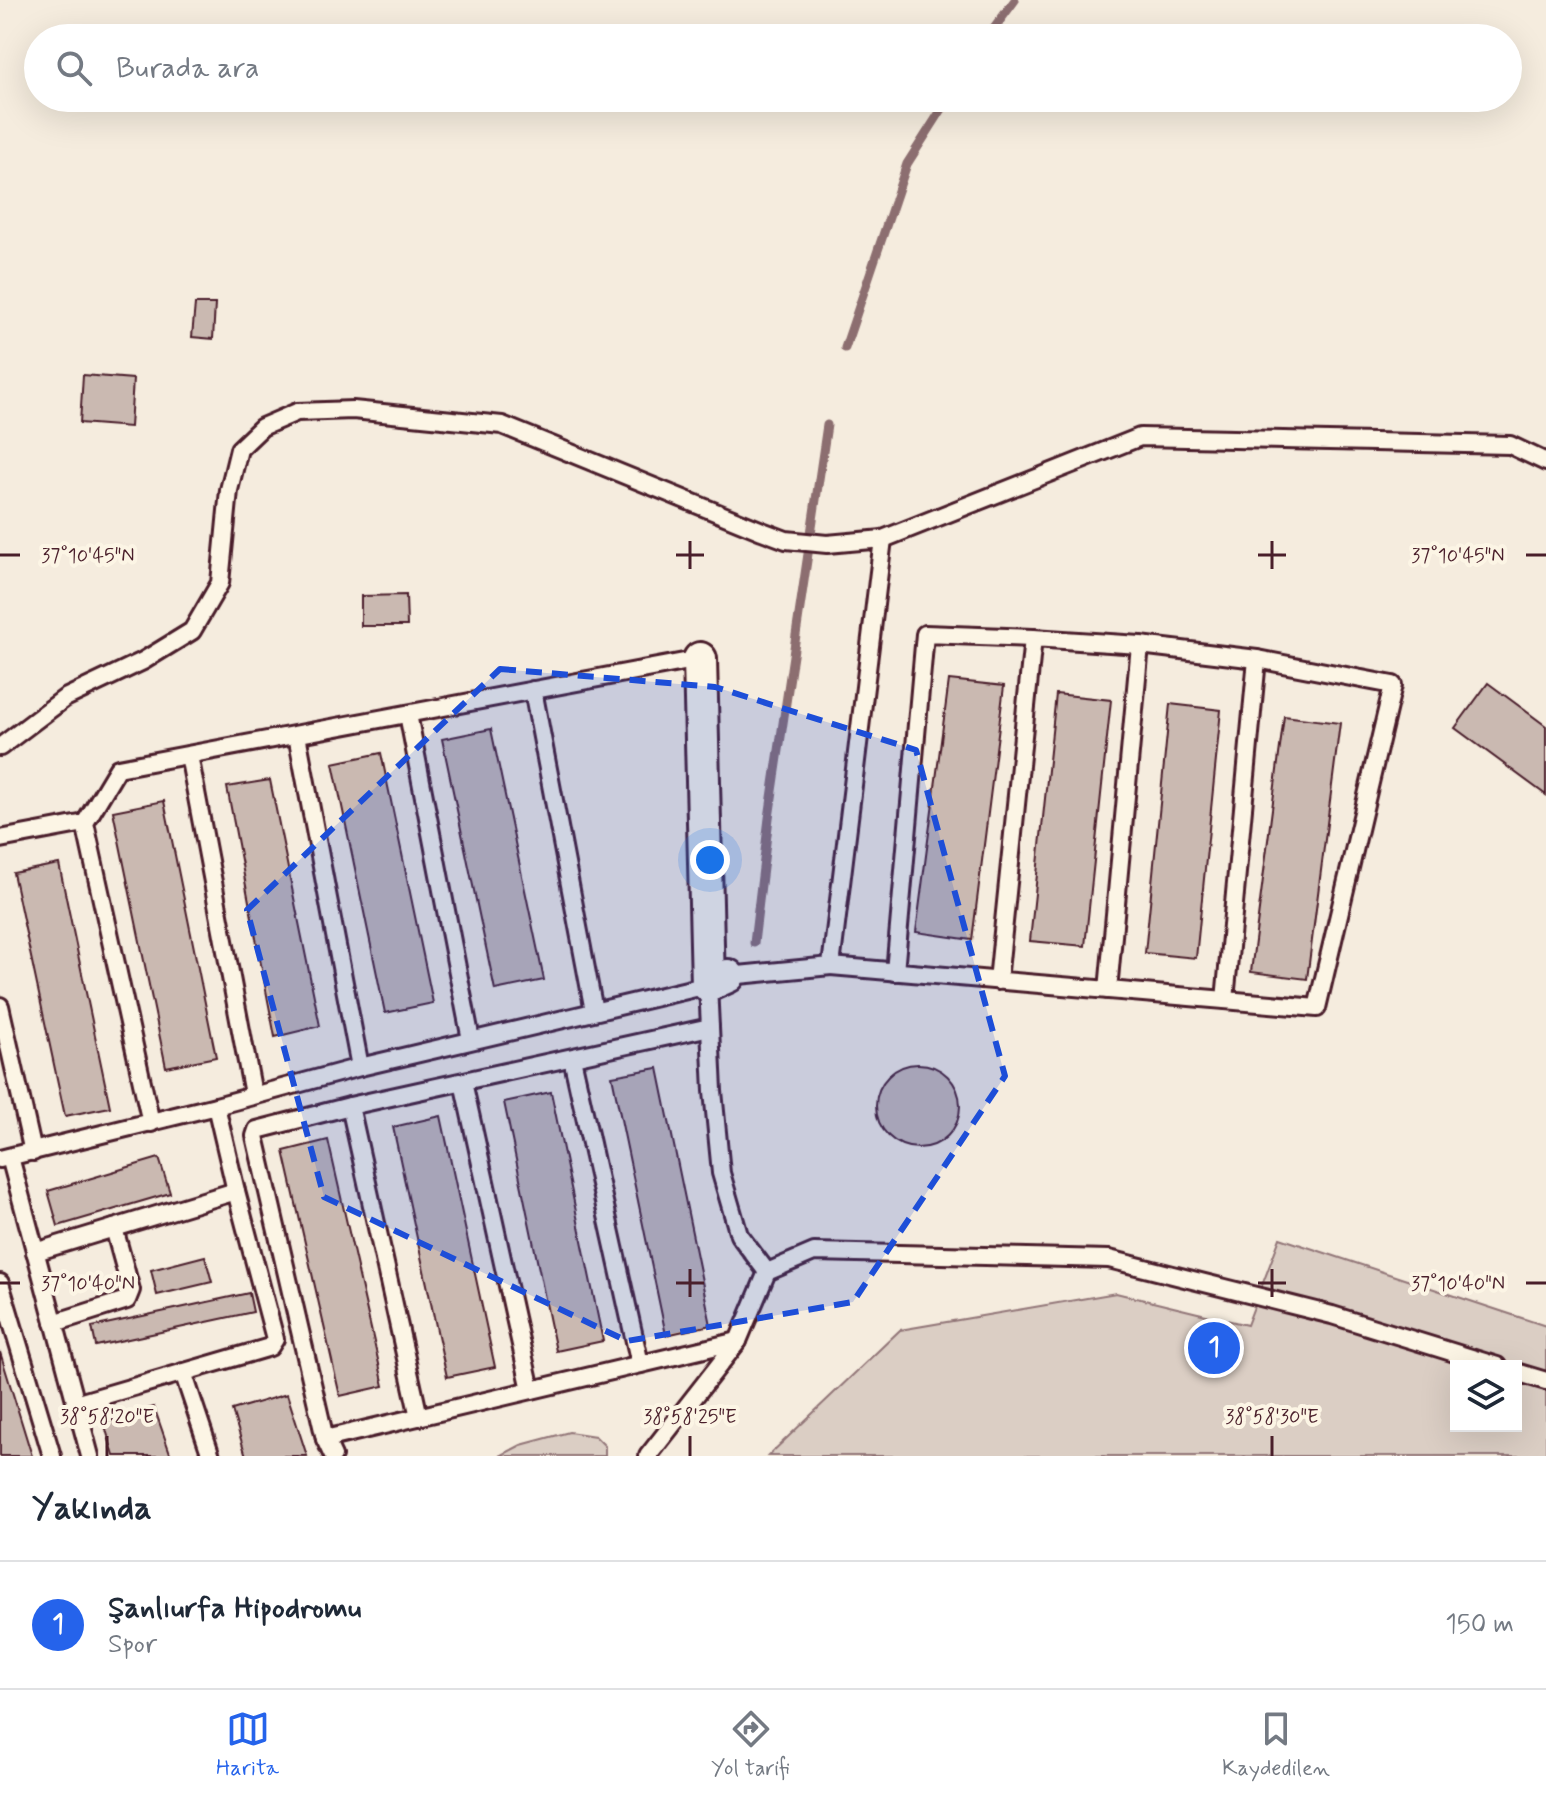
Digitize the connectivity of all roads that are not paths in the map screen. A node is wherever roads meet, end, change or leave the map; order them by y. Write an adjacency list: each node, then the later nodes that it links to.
1 (1546, 462): 2 (lane)
2 (883, 539): 10 (lane); 14 (lane)
3 (1033, 638): 4 (lane); 15 (lane); 17 (lane)
4 (1140, 645): 6 (lane); 18 (lane)
5 (700, 659): 7 (lane); 16 (street)
6 (1257, 659): 19 (lane); 19 (lane)
7 (533, 690): 8 (lane); 21 (lane)
8 (408, 714): 9 (lane); 23 (lane)
9 (297, 735): 11 (lane); 25 (lane)
10 (0, 747)
11 (189, 755): 12 (lane); 27 (lane)
12 (85, 823): 13 (lane); 30 (lane)
13 (0, 839)
14 (831, 966): 15 (lane); 16 (lane)
15 (895, 972): 17 (lane)
16 (718, 981): 21 (lane); 22 (lane)
17 (998, 981): 18 (lane)
18 (1108, 990): 19 (lane)
19 (1225, 1000)
20 (0, 1006): 31 (lane)
21 (594, 1011): 23 (lane)
22 (710, 1027): 24 (lane); 36 (lane)
23 (471, 1040): 25 (lane)
24 (572, 1058): 26 (lane); 41 (lane)
25 (360, 1067): 27 (lane)
26 (463, 1082): 29 (lane); 45 (lane)
27 (253, 1094): 28 (lane)
28 (216, 1106): 30 (lane); 33 (lane)
29 (350, 1106): 47 (lane); 48 (lane)
30 (151, 1123): 31 (lane)
31 (33, 1152): 32 (lane)
32 (5, 1158): 35 (lane)
33 (236, 1191): 34 (lane); 42 (lane)
34 (114, 1228): 35 (lane); 38 (lane)
35 (35, 1252): 38 (lane)
36 (767, 1272): 39 (lane); 40 (lane)
37 (0, 1283): 49 (lane)
38 (54, 1323): 46 (lane)
39 (738, 1341): 41 (lane); 53 (lane)
40 (1478, 1360)
41 (640, 1364): 45 (lane)
42 (183, 1372): 46 (lane); 51 (lane)
43 (1522, 1374): 44 (lane)
44 (1546, 1381)
45 (531, 1390): 47 (lane)
46 (75, 1404): 50 (lane)
47 (419, 1417): 48 (lane)
48 (325, 1439): 52 (lane)
49 (52, 1456)
50 (90, 1456)
51 (211, 1456)
52 (333, 1456)
53 (648, 1456)

